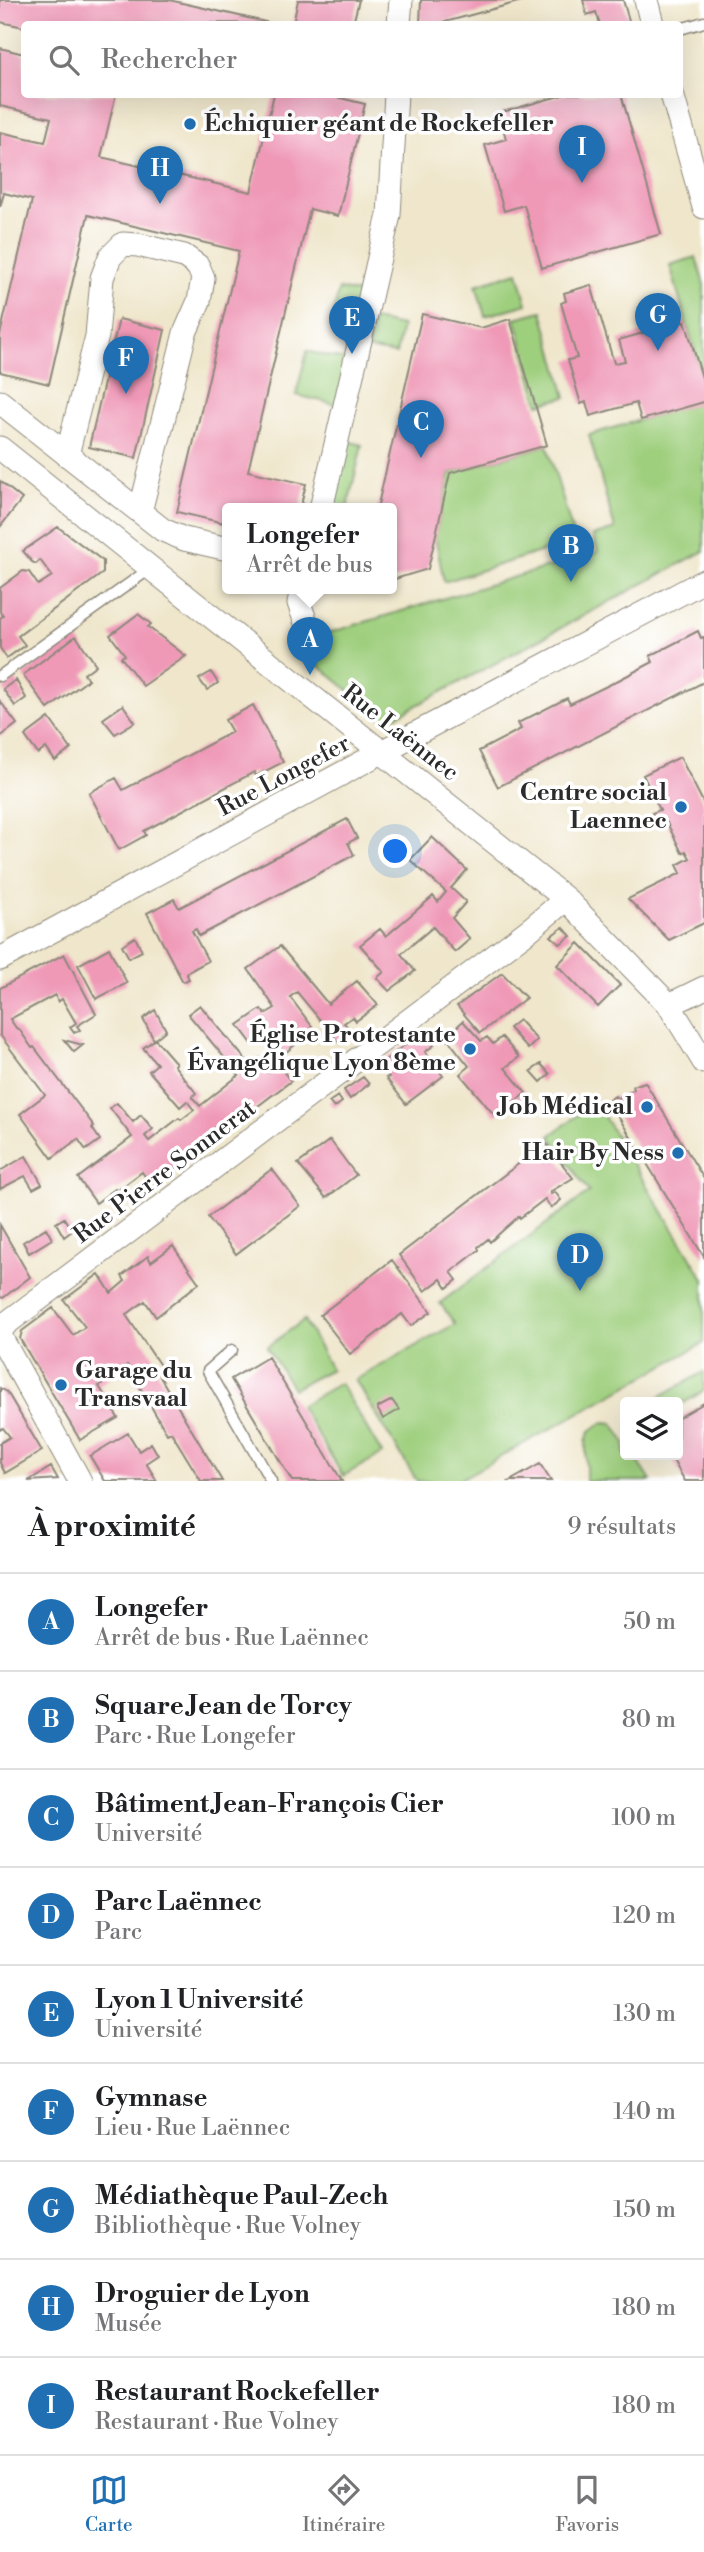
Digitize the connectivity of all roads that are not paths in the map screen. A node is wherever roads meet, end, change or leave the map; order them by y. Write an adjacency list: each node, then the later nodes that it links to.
1 (401, 0): 3 (street)
2 (646, 0): 4 (street)
3 (399, 21)
4 (651, 21)
5 (704, 22): 6 (lane)
6 (683, 28)
7 (396, 98): 13 (street)
8 (673, 98): 9 (street)
9 (704, 207)
10 (0, 402): 11 (street)
11 (68, 454): 14 (street); 14 (street)
12 (3, 456): 16 (street, Rue Laënnec)
13 (322, 503)
14 (140, 512): 15 (street)
15 (222, 548)
16 (151, 568): 20 (lane); 21 (street, Rue Laënnec)
17 (704, 582): 21 (street, Rue Longefer)
18 (301, 594): 19 (street)
19 (309, 631)
20 (0, 676)
21 (383, 752): 22 (street, Rue Laënnec); 23 (street, Rue Longefer)
22 (566, 899): 25 (street, Rue Laënnec); 27 (street, Rue Pierre Sonnerat)
23 (0, 959)
24 (704, 988): 25 (street)
25 (669, 1005): 26 (street, Rue Laënnec)
26 (704, 1062)
27 (0, 1337): 29 (street)
28 (232, 1350): 30 (lane)
29 (80, 1481)
30 (271, 1481)

